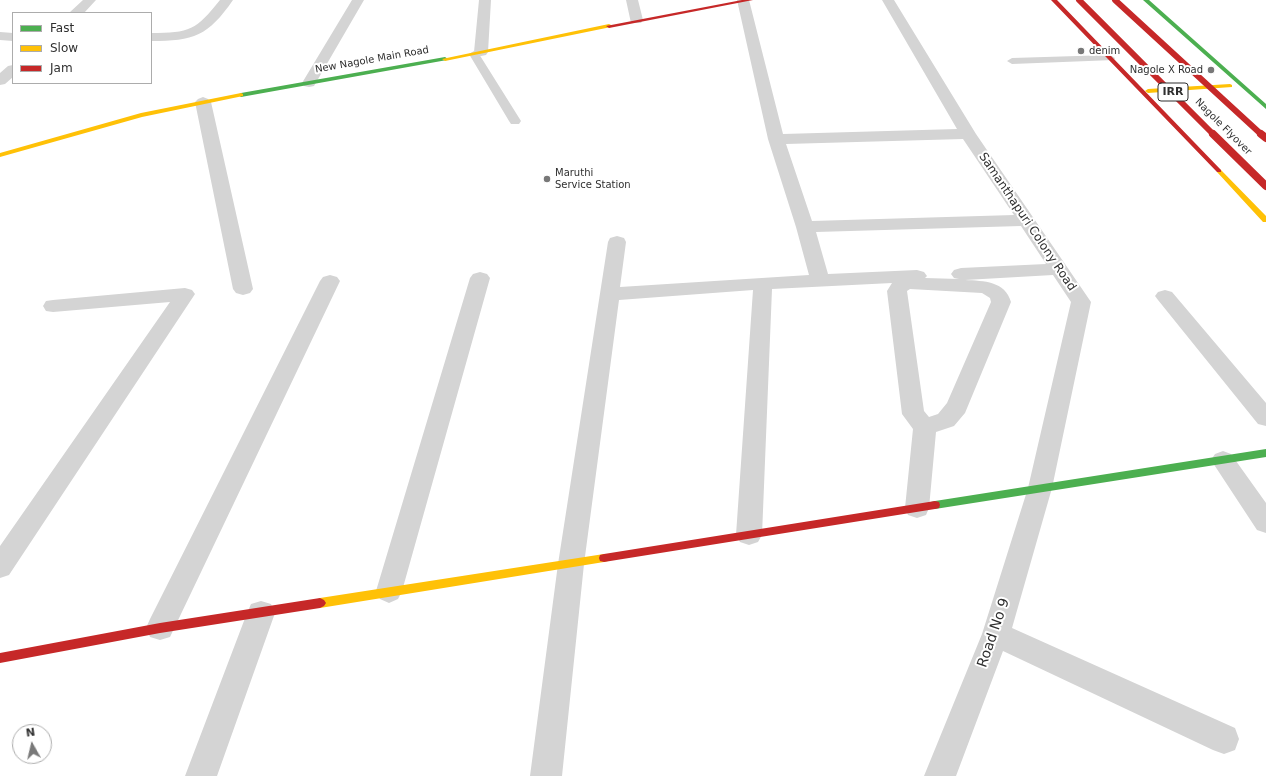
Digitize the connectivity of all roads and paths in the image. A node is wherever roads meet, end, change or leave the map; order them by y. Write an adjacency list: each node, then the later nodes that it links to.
1 (90, 0): 12 (street)
2 (227, 0): 16 (street)
3 (358, 0): 22 (street)
4 (485, 0): 17 (street)
5 (632, 0): 13 (street)
6 (745, 0): 13 (main road, New Nagole Main Road); 30 (street)
7 (888, 0): 28 (street, Samanthapuri Colony Road)
8 (1054, 0): 18 (main road)
9 (1079, 0): 32 (main road, Nagole Flyover / IRR, bridge)
10 (1115, 0): 29 (main road, Nagole Flyover / IRR, bridge)
11 (1146, 0): 23 (main road)
12 (77, 12)
13 (636, 20): 17 (main road, New Nagole Main Road)
14 (0, 36): 15 (street)
15 (12, 37)
16 (152, 37)
17 (477, 53): 22 (main road, New Nagole Main Road); 27 (lane)
18 (1110, 58): 19 (lane); 24 (main road)
19 (1012, 61)
20 (12, 71): 21 (street)
21 (0, 81)
22 (309, 83): 25 (main road, New Nagole Main Road)
23 (1241, 85): 24 (main road); 26 (main road)
24 (1142, 91): 34 (main road)
25 (203, 102): 31 (main road, New Nagole Main Road); 42 (street)
26 (1266, 107)
27 (515, 121)
28 (968, 134): 30 (street); 33 (street, Samanthapuri Colony Road)
29 (1266, 138)
30 (776, 139): 35 (street)
31 (0, 154)
32 (1266, 186)
33 (1026, 220): 35 (street); 37 (street, Samanthapuri Colony Road)
34 (1266, 220)
35 (806, 227): 39 (street)
36 (617, 242): 43 (street)
37 (1059, 269): 39 (street); 50 (street, Samanthapuri Colony Road)
38 (480, 278): 56 (street)
39 (820, 280): 41 (street)
40 (330, 281): 58 (street)
41 (763, 283): 43 (street); 53 (street)
42 (243, 289)
43 (609, 294): 54 (street)
44 (1165, 296): 46 (street)
45 (53, 306): 55 (street)
46 (1266, 418)
47 (925, 427): 47 (street); 51 (street)
48 (1266, 453): 49 (main road)
49 (1223, 460): 50 (main road); 52 (street)
50 (1040, 488): 51 (main road); 59 (street, Road No 9)
51 (917, 508): 53 (main road)
52 (1266, 523)
53 (750, 535): 54 (main road)
54 (571, 564): 56 (main road); 63 (street)
55 (0, 567)
56 (389, 591): 57 (main road)
57 (261, 613): 58 (main road); 62 (street)
58 (160, 628): 60 (main road)
59 (996, 634): 61 (street); 64 (street, Road No 9)
60 (0, 658)
61 (1224, 739)
62 (201, 776)
63 (546, 776)
64 (940, 776)

